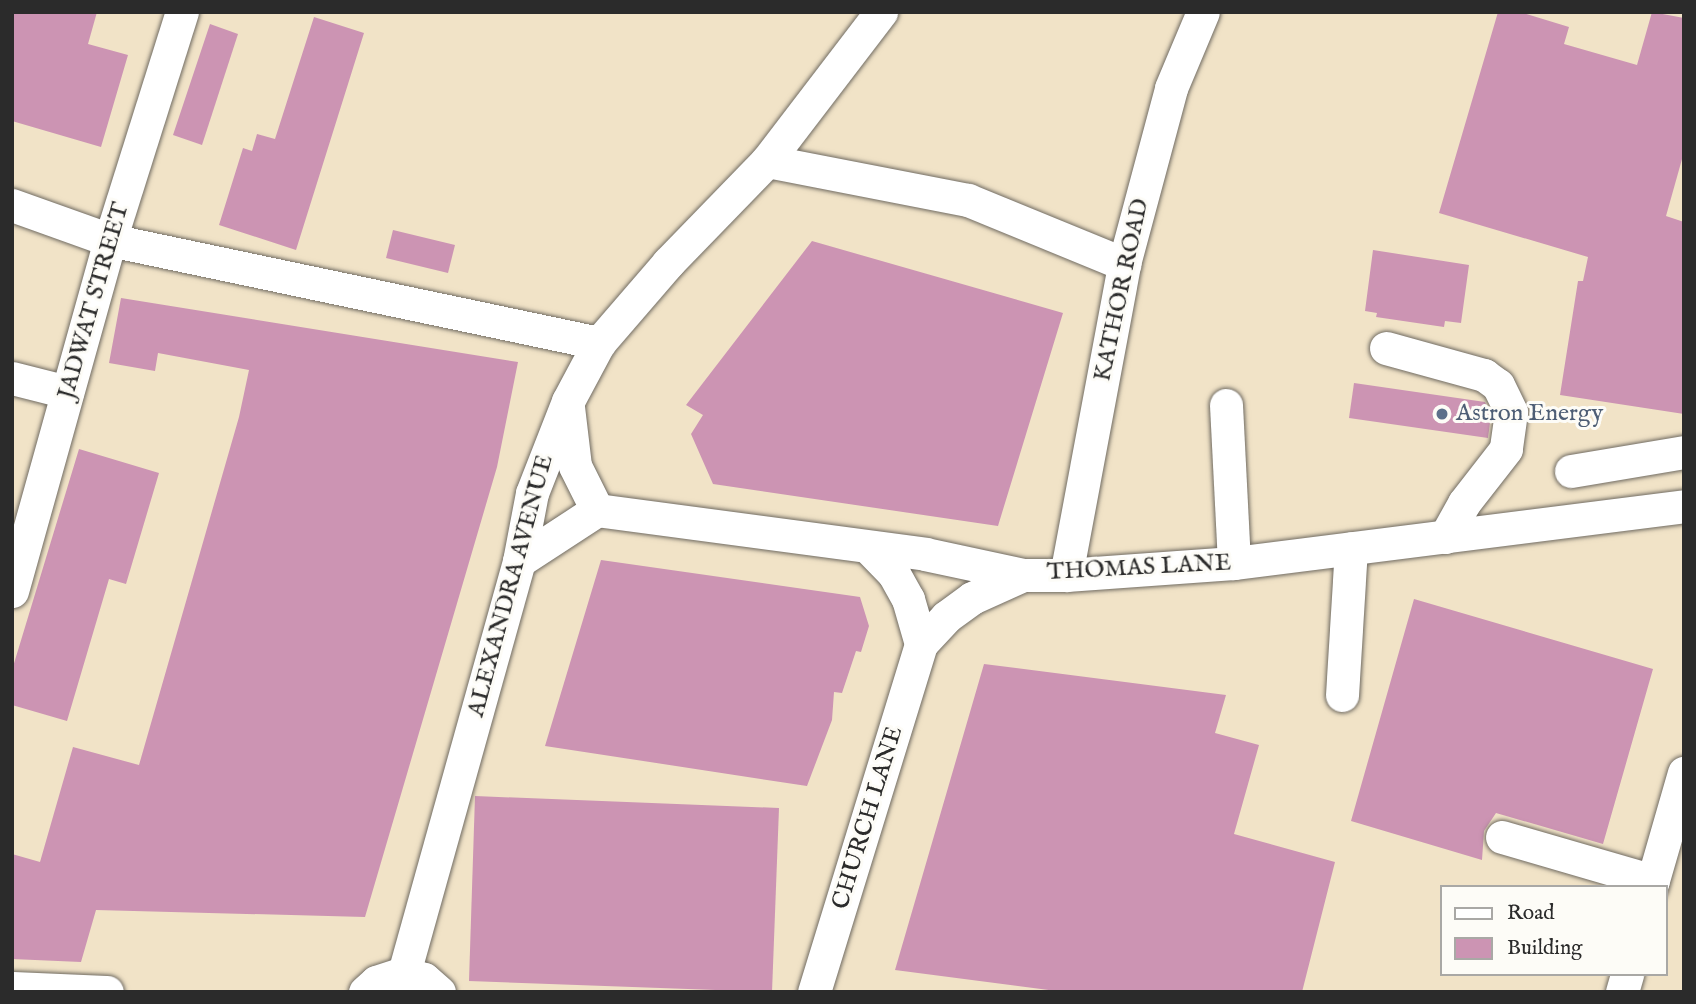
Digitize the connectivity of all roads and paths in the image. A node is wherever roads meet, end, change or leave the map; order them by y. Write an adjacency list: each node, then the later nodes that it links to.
1 (183, 12): 6 (street, JADWAT STREET)
2 (881, 12): 4 (street, ALEXANDRA AVENUE)
3 (1203, 12): 7 (street, KATHOR ROAD)
4 (768, 161): 7 (street); 8 (street, ALEXANDRA AVENUE)
5 (12, 205): 6 (street)
6 (110, 240): 8 (street); 11 (street, JADWAT STREET)
7 (1125, 264): 24 (street, KATHOR ROAD)
8 (599, 344): 12 (street, ALEXANDRA AVENUE)
9 (1385, 348): 18 (street)
10 (12, 378): 11 (street)
11 (67, 392): 25 (street, JADWAT STREET)
12 (568, 401): 16 (street); 21 (street, ALEXANDRA AVENUE)
13 (1226, 405): 22 (street)
14 (1684, 452): 17 (street)
15 (1684, 506): 17 (street, THOMAS LANE)
16 (597, 510): 19 (street, THOMAS LANE); 21 (street)
17 (1601, 516): 18 (street, THOMAS LANE)
18 (1445, 537): 20 (street, THOMAS LANE)
19 (869, 548): 23 (street, THOMAS LANE); 26 (street)
20 (1351, 548): 22 (street, THOMAS LANE); 27 (street)
21 (519, 561): 31 (street, ALEXANDRA AVENUE)
22 (1234, 564): 24 (street, THOMAS LANE)
23 (1023, 575): 24 (street, THOMAS LANE); 26 (street, CHURCH LANE)
24 (1066, 575)
25 (12, 590)
26 (920, 644): 36 (street, CHURCH LANE)
27 (1342, 695)
28 (1684, 773): 30 (street)
29 (1502, 837): 30 (street)
30 (1652, 884)
31 (404, 973): 34 (street); 35 (street)
32 (12, 988): 33 (street)
33 (107, 992)
34 (365, 992)
35 (439, 992)
36 (814, 992)

